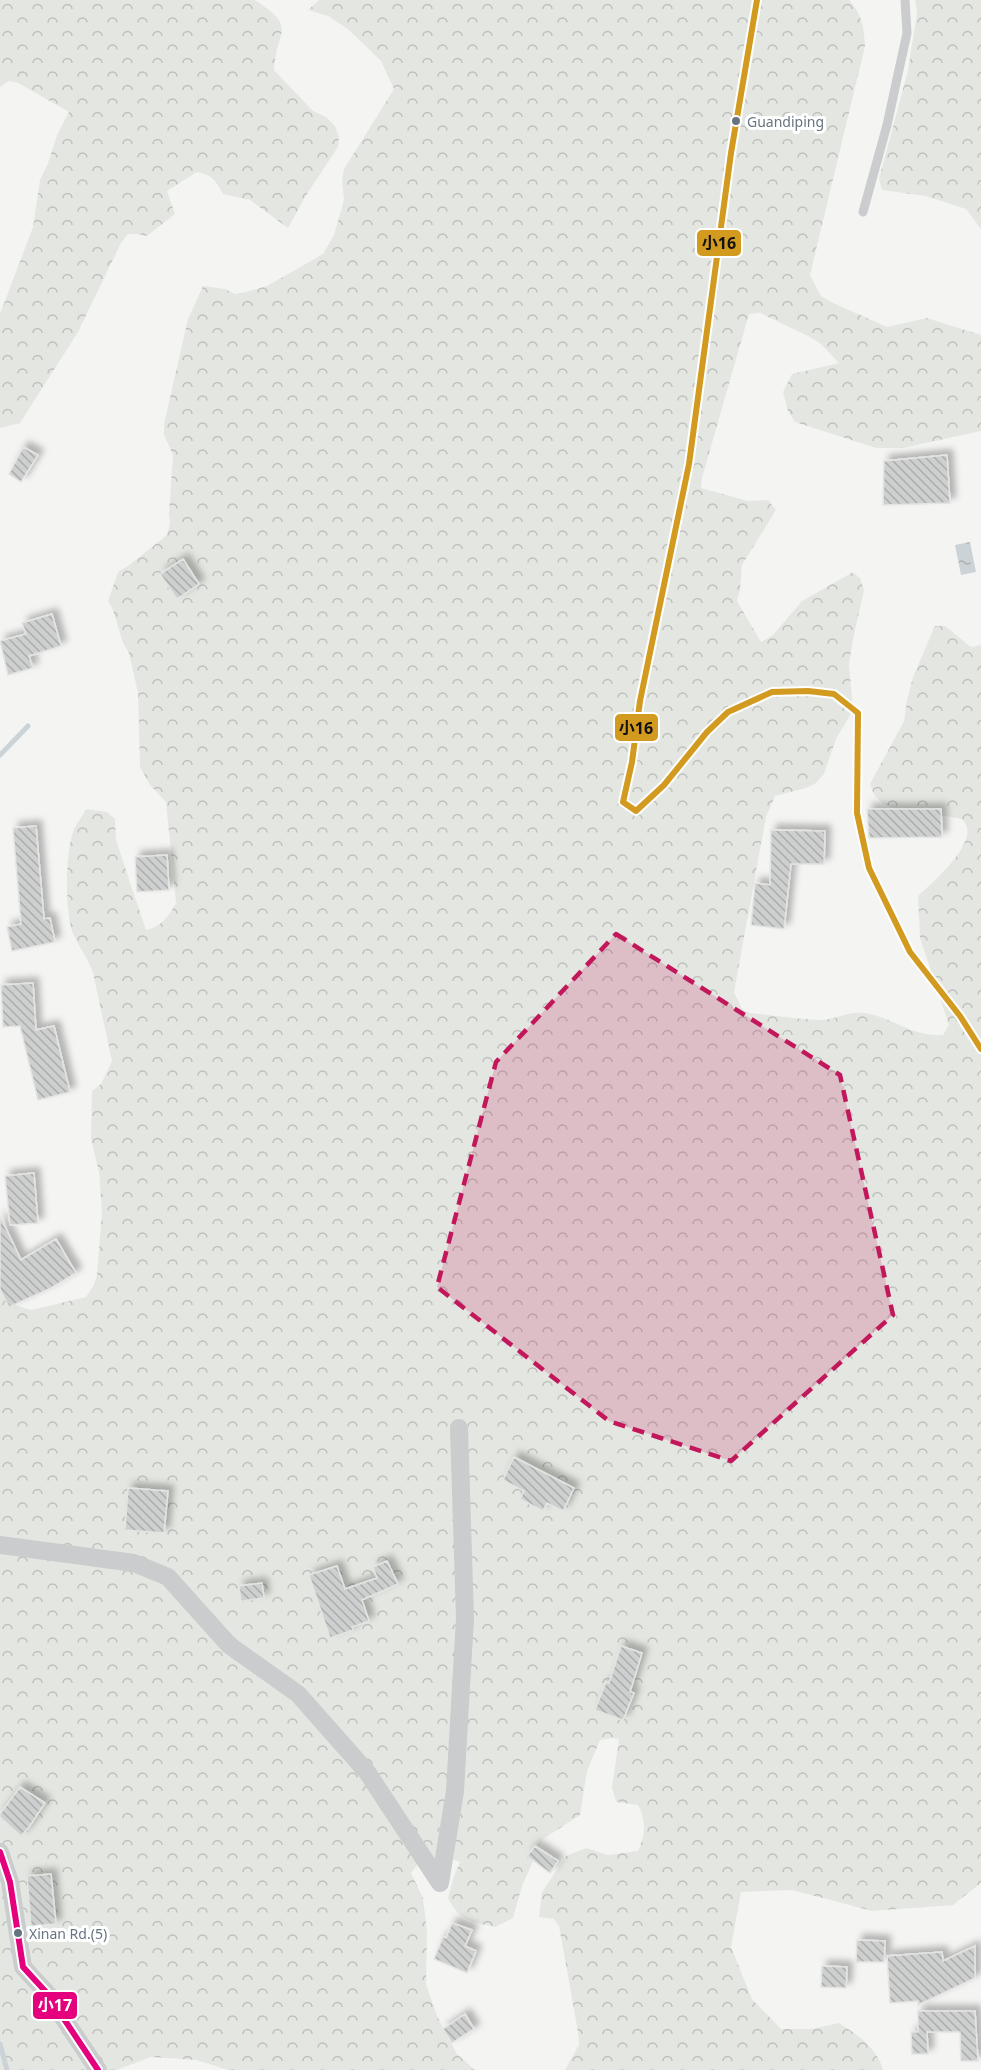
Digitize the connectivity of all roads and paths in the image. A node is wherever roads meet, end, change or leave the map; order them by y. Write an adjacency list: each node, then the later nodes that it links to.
1 (757, 0): 4 (lane)
2 (905, 0): 3 (lane)
3 (863, 212)
4 (981, 1049)
5 (459, 1428): 6 (street)
6 (0, 1545)
7 (0, 1852): 8 (street)
8 (98, 2070)

